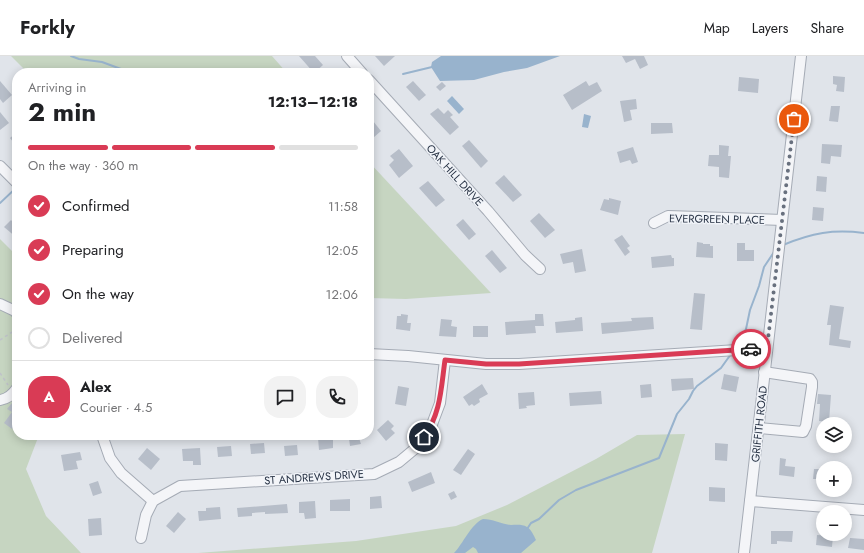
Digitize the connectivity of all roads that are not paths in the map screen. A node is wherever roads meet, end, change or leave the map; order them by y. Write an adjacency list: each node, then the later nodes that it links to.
1 (347, 56): 3 (street)
2 (801, 56): 7 (street, GRIFFITH ROAD)
3 (358, 68)
4 (374, 86): 9 (street, OAK HILL DRIVE)
5 (0, 166): 6 (street)
6 (12, 178)
7 (782, 220): 8 (street, EVERGREEN PLACE); 12 (street, GRIFFITH ROAD)
8 (654, 223)
9 (540, 270)
10 (0, 304): 11 (street)
11 (12, 311)
12 (767, 348): 14 (street); 15 (street, GRIFFITH ROAD)
13 (374, 354): 14 (street)
14 (445, 360): 20 (street, ST ANDREWS DRIVE)
15 (764, 372): 18 (street, GRIFFITH ROAD); 18 (street)
16 (12, 394): 17 (street)
17 (1, 401)
18 (758, 428): 21 (street, GRIFFITH ROAD)
19 (104, 440): 20 (street)
20 (153, 501): 23 (street)
21 (750, 501): 22 (street); 24 (street, GRIFFITH ROAD)
22 (864, 510)
23 (141, 538)
24 (744, 553)

